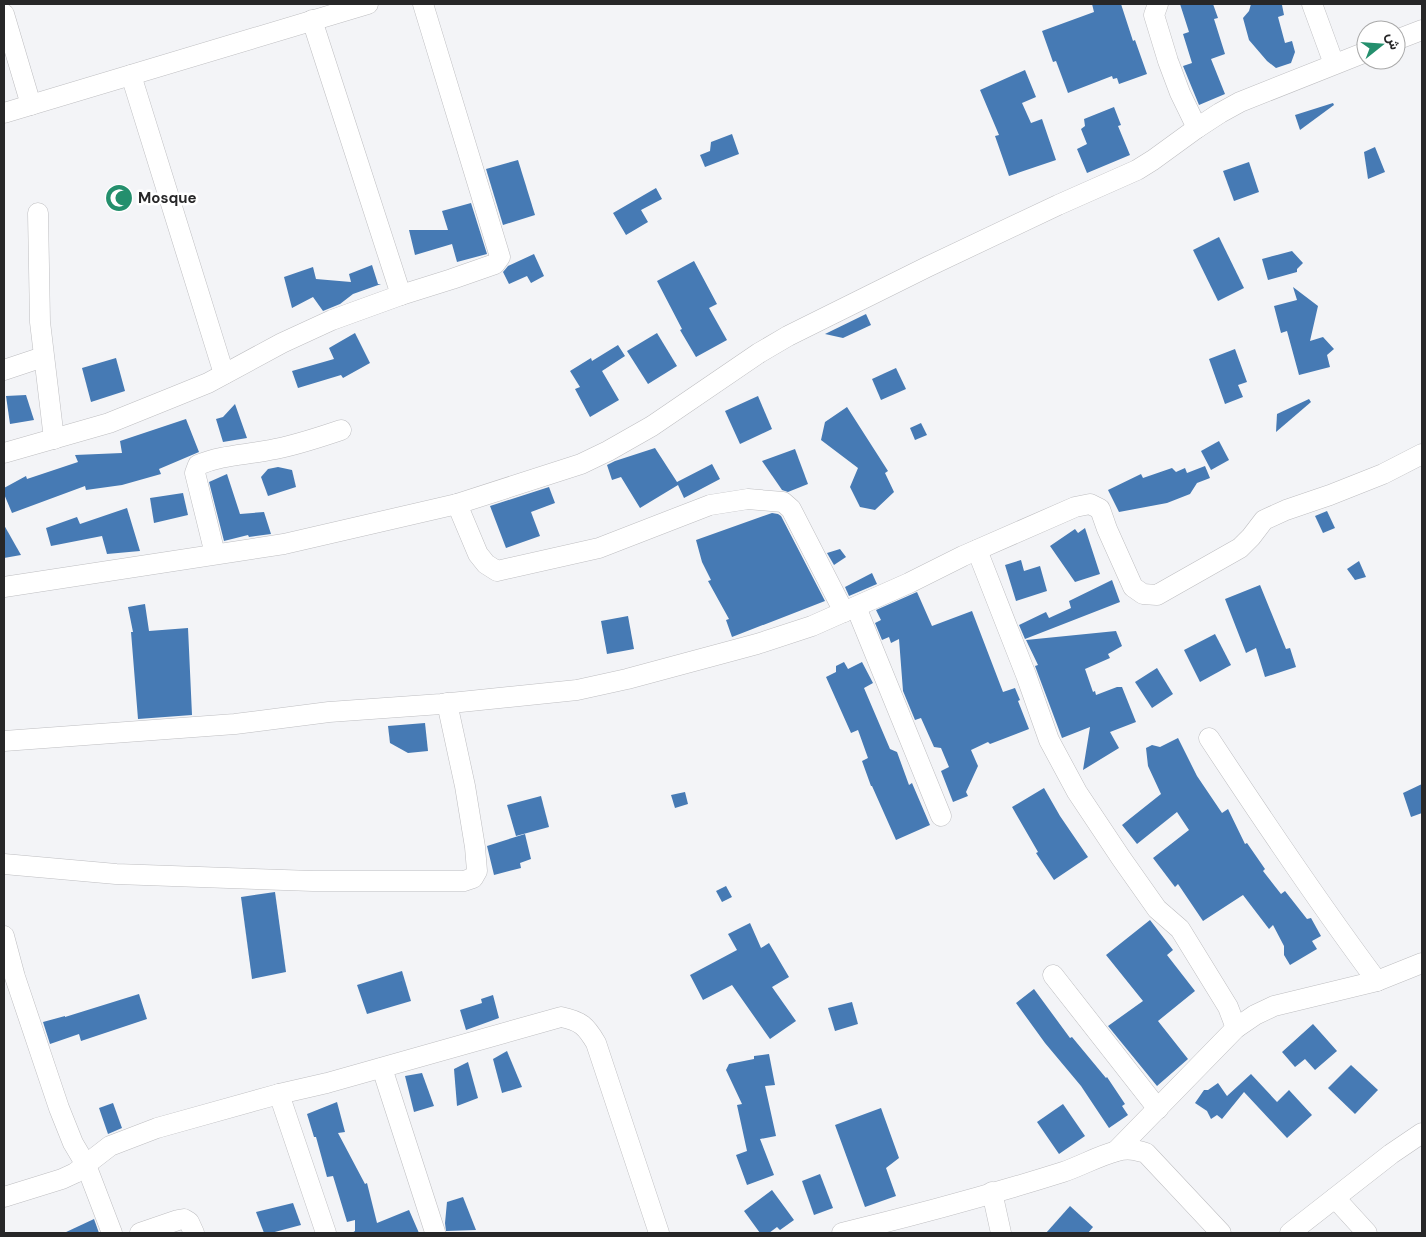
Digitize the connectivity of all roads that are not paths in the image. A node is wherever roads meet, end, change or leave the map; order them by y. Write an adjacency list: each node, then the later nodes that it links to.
1 (368, 4): 6 (street)
2 (423, 4): 16 (street)
3 (1158, 4): 14 (street)
4 (1312, 4): 10 (street)
5 (4, 14): 12 (street)
6 (312, 20): 11 (street); 16 (street)
7 (1422, 30): 8 (street)
8 (1406, 36)
9 (1356, 56): 10 (street)
10 (1334, 64): 14 (street)
11 (131, 74): 12 (street); 19 (street)
12 (31, 105): 13 (street)
13 (4, 113)
14 (1197, 128): 24 (street)
15 (38, 212): 17 (street)
16 (400, 295): 19 (street)
17 (43, 357): 18 (street); 21 (street)
18 (4, 370)
19 (224, 374): 21 (street)
20 (341, 430): 26 (street)
21 (54, 439): 22 (street)
22 (4, 453)
23 (1422, 454): 25 (street)
24 (457, 504): 26 (street); 28 (street)
25 (977, 550): 28 (street); 38 (street)
26 (215, 554): 27 (street)
27 (4, 587)
28 (850, 610): 29 (street); 32 (street)
29 (447, 703): 31 (street); 33 (street)
30 (1209, 738): 37 (street)
31 (4, 741)
32 (941, 816)
33 (4, 864)
34 (4, 936): 44 (street)
35 (1422, 964): 37 (street)
36 (1053, 975): 41 (street)
37 (1377, 981): 38 (street)
38 (1236, 1028): 41 (street)
39 (382, 1068): 40 (street); 48 (street); 53 (street)
40 (279, 1094): 44 (street); 52 (street)
41 (1158, 1109): 43 (street)
42 (1422, 1133): 47 (street)
43 (1116, 1151): 45 (street); 56 (street)
44 (86, 1165): 46 (street); 49 (street)
45 (992, 1192): 54 (street); 55 (street)
46 (4, 1198)
47 (1335, 1198): 57 (street); 58 (street)
48 (435, 1232)
49 (112, 1233)
50 (140, 1233): 51 (street)
51 (194, 1233)
52 (326, 1233)
53 (659, 1233)
54 (842, 1233)
55 (1002, 1233)
56 (1221, 1233)
57 (1290, 1233)
58 (1367, 1233)

